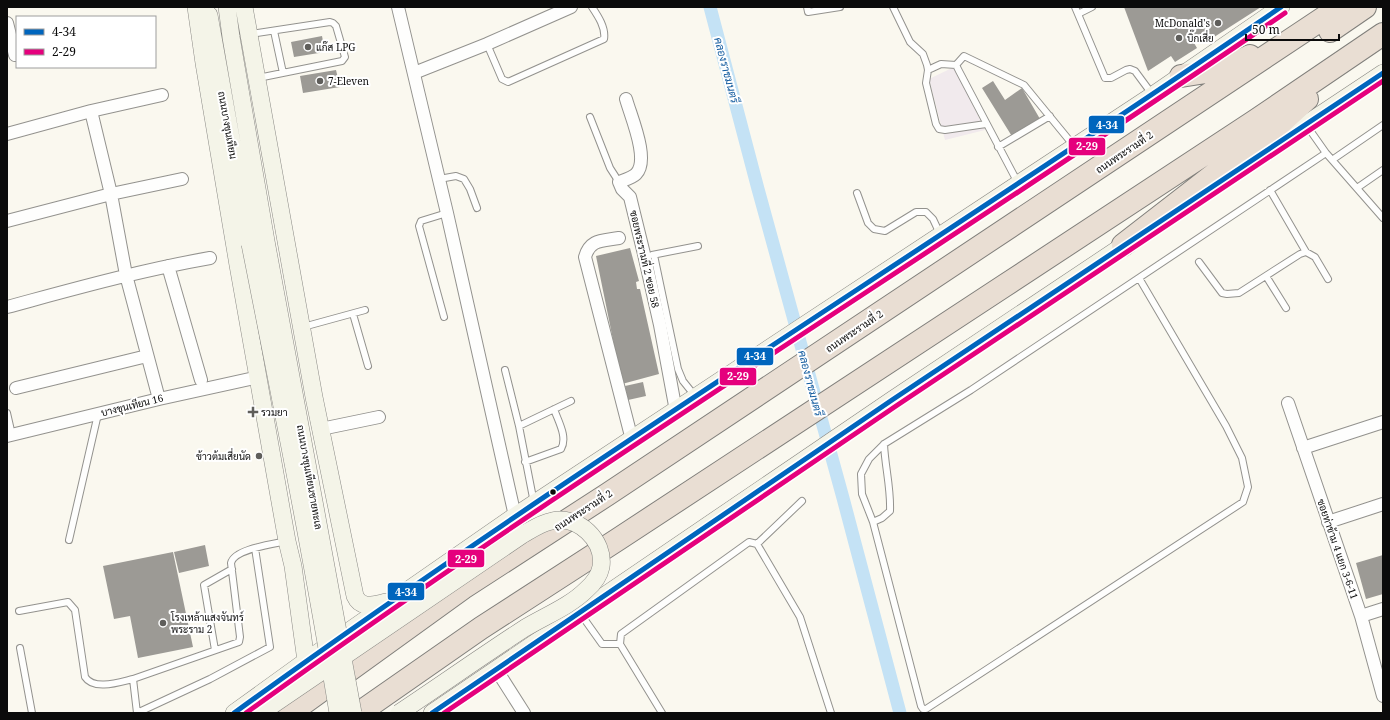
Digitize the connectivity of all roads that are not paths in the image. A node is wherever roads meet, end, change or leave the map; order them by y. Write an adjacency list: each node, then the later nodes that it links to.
1 (196, 7): 86 (main road)
2 (208, 7): 64 (main road, ถนนบางขุนเทียน)
3 (227, 7): 63 (main road, ถนนบางขุนเทียน)
4 (244, 7): 21 (main road)
5 (398, 7): 29 (street)
6 (571, 7): 23 (street)
7 (592, 7): 23 (lane)
8 (807, 7): 9 (lane)
9 (840, 7)
10 (893, 7): 26 (lane)
11 (1076, 7): 16 (lane)
12 (1092, 7): 16 (lane)
13 (1281, 7): 31 (main road)
14 (1340, 7): 22 (highway, ถนนพระรามที่ 2)
15 (1365, 7): 60 (highway)
16 (1078, 14): 34 (lane)
17 (7, 23): 24 (street)
18 (1383, 26): 67 (highway)
19 (274, 31): 21 (lane); 28 (lane); 28 (lane)
20 (1383, 34): 27 (highway)
21 (249, 35): 32 (main road)
22 (1295, 38): 31 (highway); 135 (highway, ถนนพระรามที่ 2)
23 (487, 44): 29 (street)
24 (13, 55)
25 (956, 65): 26 (lane); 38 (lane); 39 (lane)
26 (928, 70): 39 (lane)
27 (1328, 70): 65 (highway); 138 (highway)
28 (284, 73): 32 (lane)
29 (414, 73): 49 (street)
30 (1383, 73): 40 (main road)
31 (1181, 76): 34 (main road)
32 (257, 78): 82 (main road)
33 (162, 95): 36 (street)
34 (1152, 95): 44 (main road)
35 (626, 99): 50 (street)
36 (92, 111): 42 (street); 55 (street)
37 (590, 116): 50 (lane, ซอยพระรามที่ 2 ซอย 58)
38 (1050, 116): 43 (lane); 44 (lane)
39 (986, 124): 43 (lane)
40 (1306, 124): 45 (lane); 65 (main road)
41 (1383, 126): 46 (lane)
42 (7, 134)
43 (998, 147): 51 (lane)
44 (1074, 147): 51 (main road)
45 (1326, 153): 46 (lane); 53 (lane)
46 (1332, 160): 52 (lane)
47 (1383, 170): 52 (lane)
48 (182, 179): 55 (street)
49 (439, 179): 56 (lane); 57 (street)
50 (619, 182): 69 (street, ซอยพระรามที่ 2 ซอย 58)
51 (1019, 183): 61 (main road)
52 (1357, 188): 58 (lane)
53 (1270, 190): 68 (lane); 75 (lane)
54 (856, 193): 61 (lane)
55 (111, 194): 59 (street); 73 (street)
56 (477, 208)
57 (447, 213): 81 (lane); 109 (street)
58 (1383, 218)
59 (7, 221)
60 (1032, 229)
61 (941, 236): 89 (main road)
62 (619, 238): 102 (street)
63 (266, 241): 137 (main road, ถนนบางขุนเทียนชายทะเล, bridge)
64 (250, 244): 136 (main road, ถนนบางขุนเทียนชายทะเล, bridge)
65 (1123, 245): 122 (main road)
66 (698, 246): 69 (lane)
67 (1046, 250)
68 (1306, 252): 74 (lane); 76 (lane)
69 (649, 255): 89 (lane); 94 (street, ซอยพระรามที่ 2 ซอย 58)
70 (210, 258): 72 (street)
71 (1200, 262): 74 (lane)
72 (168, 266): 73 (street); 87 (street)
73 (126, 275): 77 (street); 83 (street)
74 (1266, 276): 78 (lane)
75 (1139, 278): 103 (lane); 110 (lane)
76 (1328, 279)
77 (7, 307)
78 (1286, 308)
79 (365, 310): 80 (lane)
80 (353, 314): 82 (lane); 84 (lane)
81 (444, 317)
82 (301, 327): 100 (main road)
83 (147, 356): 88 (street); 90 (street)
84 (368, 366)
85 (505, 370): 99 (lane)
86 (259, 377): 90 (street, บางขุนเทียน 16); 113 (main road)
87 (201, 380)
88 (16, 388)
89 (696, 398): 94 (main road)
90 (159, 399): 96 (street, บางขุนเทียน 16)
91 (571, 402): 93 (lane)
92 (1288, 402): 104 (street, ซอยท่าข้าม 4 แยก 3-6-11)
93 (554, 409): 99 (lane); 105 (lane)
94 (676, 410): 102 (main road)
95 (7, 413): 101 (lane)
96 (98, 414): 101 (street, บางขุนเทียน 16); 112 (lane)
97 (378, 417): 100 (street)
98 (1383, 422): 104 (street)
99 (519, 426): 105 (lane)
100 (321, 429): 116 (main road)
101 (10, 435)
102 (632, 440): 107 (main road)
103 (884, 444): 110 (lane); 110 (lane)
104 (1303, 448): 111 (street, ซอยท่าข้าม 4 แยก 3-6-11)
105 (525, 462): 107 (lane)
106 (802, 501): 114 (lane)
107 (534, 504): 109 (main road)
108 (1383, 504): 111 (street)
109 (515, 516): 119 (main road)
110 (873, 522)
111 (1328, 522): 123 (street, ซอยท่าข้าม 4 แยก 3-6-11)
112 (69, 540)
113 (287, 541): 115 (lane); 117 (main road)
114 (757, 544): 124 (lane); 143 (lane)
115 (255, 548): 118 (lane); 133 (lane)
116 (346, 548): 117 (main road); 119 (main road)
117 (293, 566): 127 (main road)
118 (232, 569): 126 (lane); 126 (lane)
119 (391, 601): 127 (main road)
120 (1383, 609): 123 (street)
121 (20, 611): 129 (lane)
122 (579, 611): 124 (lane); 128 (main road)
123 (1361, 616): 130 (street, ซอยท่าข้าม 4 แยก 3-6-11)
124 (620, 644): 142 (lane)
125 (20, 648): 132 (lane)
126 (215, 650): 129 (lane)
127 (306, 661): 134 (main road)
128 (496, 669): 140 (main road); 141 (street)
129 (133, 679): 133 (lane)
130 (1383, 696)
131 (264, 711): 139 (main road, bridge)
132 (32, 713)
133 (137, 713)
134 (234, 713)
135 (290, 713)
136 (338, 713)
137 (353, 713)
138 (359, 713)
139 (399, 713)
140 (432, 713)
141 (524, 713)
142 (662, 713)
143 (831, 713)

